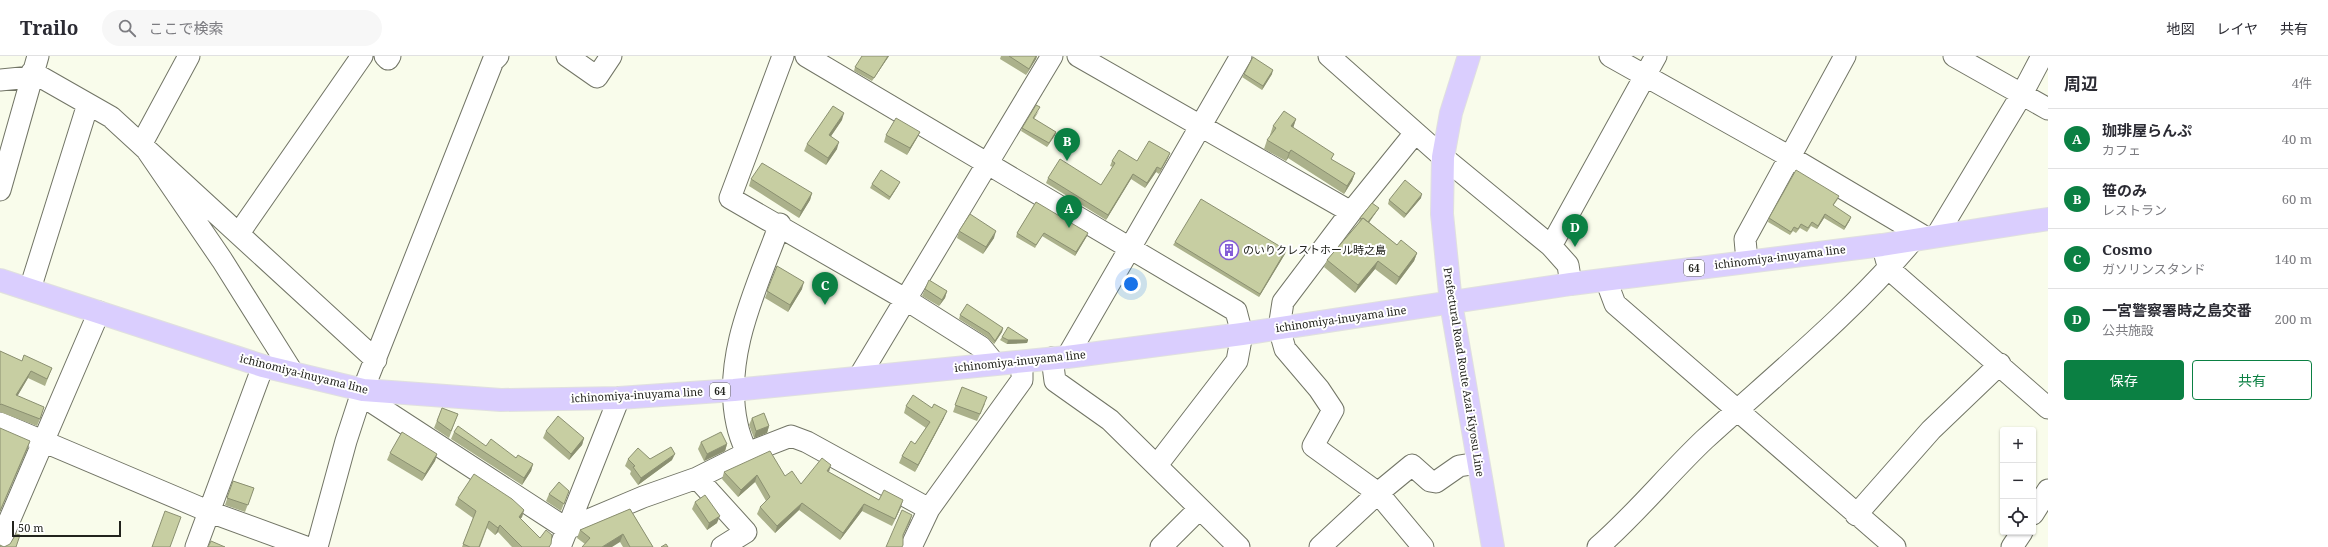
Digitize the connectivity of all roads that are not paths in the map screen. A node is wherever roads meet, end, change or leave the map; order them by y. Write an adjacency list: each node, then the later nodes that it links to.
1 (189, 56): 28 (street)
2 (362, 56): 36 (street)
3 (385, 56): 4 (street)
4 (390, 56)
5 (567, 56): 6 (street)
6 (611, 56)
7 (783, 56): 35 (street)
8 (808, 56): 31 (street)
9 (1052, 56): 31 (street)
10 (1078, 56): 26 (street)
11 (1241, 56): 26 (street)
12 (1329, 56): 27 (street)
13 (1469, 56): 29 (main road, Prefectural Road Route Azai Kiyosu Line)
14 (1610, 56): 21 (street)
15 (1656, 56): 21 (street)
16 (1846, 56): 30 (street)
17 (1954, 56): 23 (street)
18 (2042, 56): 23 (street)
19 (492, 58): 53 (street)
20 (34, 68): 22 (street); 24 (street); 32 (street)
21 (1645, 76): 30 (street); 39 (street)
22 (0, 80)
23 (2022, 94): 25 (street); 37 (street)
24 (88, 104): 28 (street); 46 (street)
25 (2048, 109)
26 (1200, 126): 33 (street); 40 (street)
27 (1415, 133): 29 (street); 33 (street)
28 (142, 143): 36 (street); 58 (street)
29 (1443, 157): 39 (street); 48 (main road, Prefectural Road Route Azai Kiyosu Line)
30 (1790, 157): 37 (street); 41 (street)
31 (988, 163): 40 (street); 47 (street)
32 (0, 190)
33 (1351, 212): 50 (street)
34 (2048, 220): 37 (main road, ichinomiya-inuyama line / 64)
35 (780, 224): 47 (street); 60 (street)
36 (239, 233): 53 (street)
37 (1925, 238): 38 (main road, ichinomiya-inuyama line / 64); 42 (street)
38 (1882, 244): 41 (main road, ichinomiya-inuyama line / 64); 42 (street)
39 (1551, 246): 45 (street)
40 (1130, 247): 51 (street); 52 (street)
41 (1747, 261): 44 (main road, ichinomiya-inuyama line / 64)
42 (1889, 269): 56 (street); 64 (street)
43 (0, 280): 46 (main road, ichinomiya-inuyama line / 64)
44 (1606, 280): 45 (main road, ichinomiya-inuyama line / 64); 64 (street)
45 (1571, 284): 48 (main road, ichinomiya-inuyama line / 64)
46 (30, 289): 49 (main road, ichinomiya-inuyama line / 64)
47 (905, 299): 55 (street); 59 (street)
48 (1451, 303): 50 (main road, ichinomiya-inuyama line / 64); 68 (main road, Prefectural Road Route Azai Kiyosu Line)
49 (99, 312): 57 (main road, ichinomiya-inuyama line / 64); 66 (street)
50 (1279, 328): 51 (main road, ichinomiya-inuyama line / 64); 72 (street)
51 (1242, 334): 52 (main road, ichinomiya-inuyama line / 64); 69 (street)
52 (1059, 357): 54 (main road, ichinomiya-inuyama line / 64); 69 (street)
53 (376, 360): 61 (street)
54 (1022, 362): 55 (main road, ichinomiya-inuyama line / 64); 73 (street)
55 (995, 364): 59 (main road, ichinomiya-inuyama line / 64)
56 (2000, 364): 63 (street); 77 (street)
57 (263, 366): 58 (main road, ichinomiya-inuyama line / 64); 76 (street)
58 (293, 373): 61 (main road, ichinomiya-inuyama line / 64)
59 (859, 378): 60 (main road, ichinomiya-inuyama line / 64)
60 (734, 390): 62 (main road, ichinomiya-inuyama line / 64); 67 (street)
61 (362, 392): 62 (main road, ichinomiya-inuyama line / 64); 79 (street); 85 (street)
62 (619, 398): 79 (street)
63 (2048, 408)
64 (1737, 412): 77 (street); 82 (street)
65 (0, 423): 66 (street)
66 (43, 443): 76 (street); 80 (street)
67 (747, 453): 70 (street); 73 (street)
68 (1478, 463): 72 (street); 91 (main road, Prefectural Road Route Azai Kiyosu Line)
69 (1156, 465): 74 (street)
70 (697, 478): 79 (street); 86 (street)
71 (2048, 490): 75 (street)
72 (1378, 493): 89 (street); 90 (street)
73 (929, 509): 81 (street)
74 (1199, 509): 87 (street); 88 (street)
75 (2036, 509)
76 (210, 512): 83 (street); 84 (street)
77 (1856, 515): 92 (street)
78 (2020, 535): 93 (street)
79 (564, 538)
80 (0, 542)
81 (915, 545)
82 (1602, 546)
83 (196, 547)
84 (306, 547)
85 (317, 547)
86 (722, 547)
87 (1161, 547)
88 (1240, 547)
89 (1320, 547)
90 (1422, 547)
91 (1493, 547)
92 (1895, 547)
93 (2012, 547)

